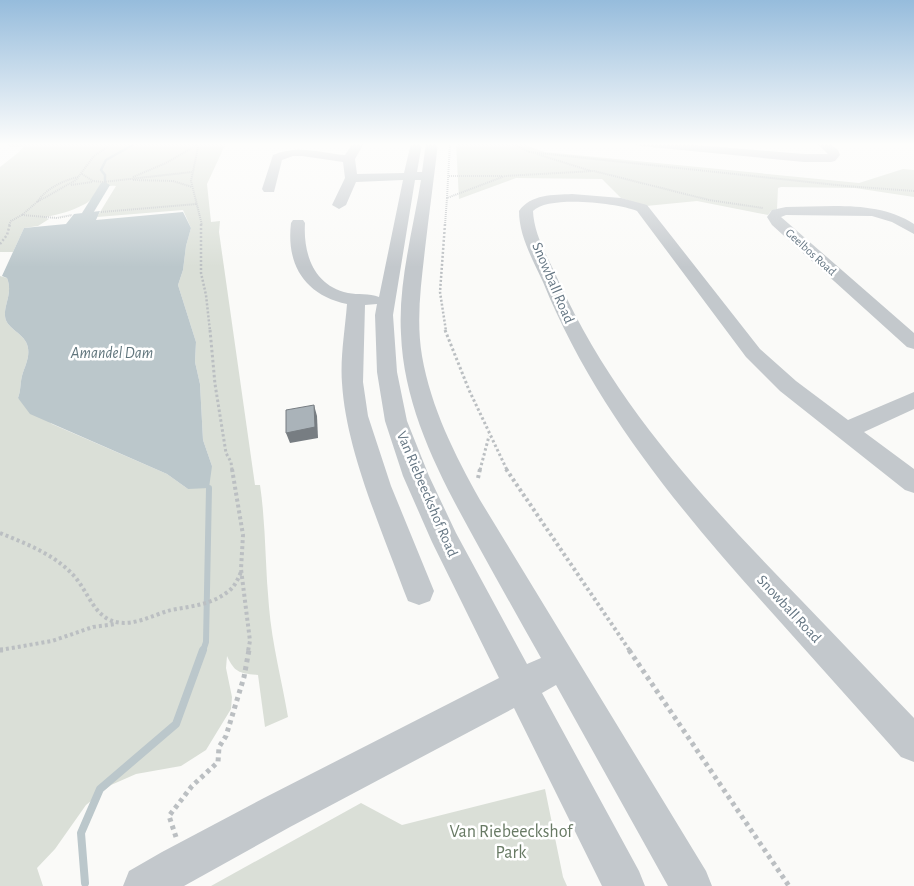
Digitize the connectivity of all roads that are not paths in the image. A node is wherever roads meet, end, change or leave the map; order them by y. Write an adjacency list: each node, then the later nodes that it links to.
1 (270, 184): 5 (street)
2 (348, 184): 6 (street)
3 (408, 184): 10 (street, Van Riebeeckshof Road)
4 (426, 184): 11 (street, Van Riebeeckshof Road)
5 (269, 189)
6 (338, 205)
7 (298, 223): 9 (street)
8 (914, 230): 12 (street, Geelbos Road)
9 (356, 299): 10 (street); 16 (street)
10 (386, 300): 11 (street); 18 (street, Van Riebeeckshof Road)
11 (411, 300): 17 (street, Van Riebeeckshof Road)
12 (914, 343)
13 (914, 400): 14 (street)
14 (845, 431): 15 (street, Snowball Road); 19 (street, Snowball Road)
15 (914, 483)
16 (419, 591)
17 (562, 665): 18 (street); 22 (street, Van Riebeeckshof Road)
18 (520, 685): 20 (street); 21 (street, Van Riebeeckshof Road)
19 (910, 734)
20 (144, 886)
21 (624, 886)
22 (692, 886)

